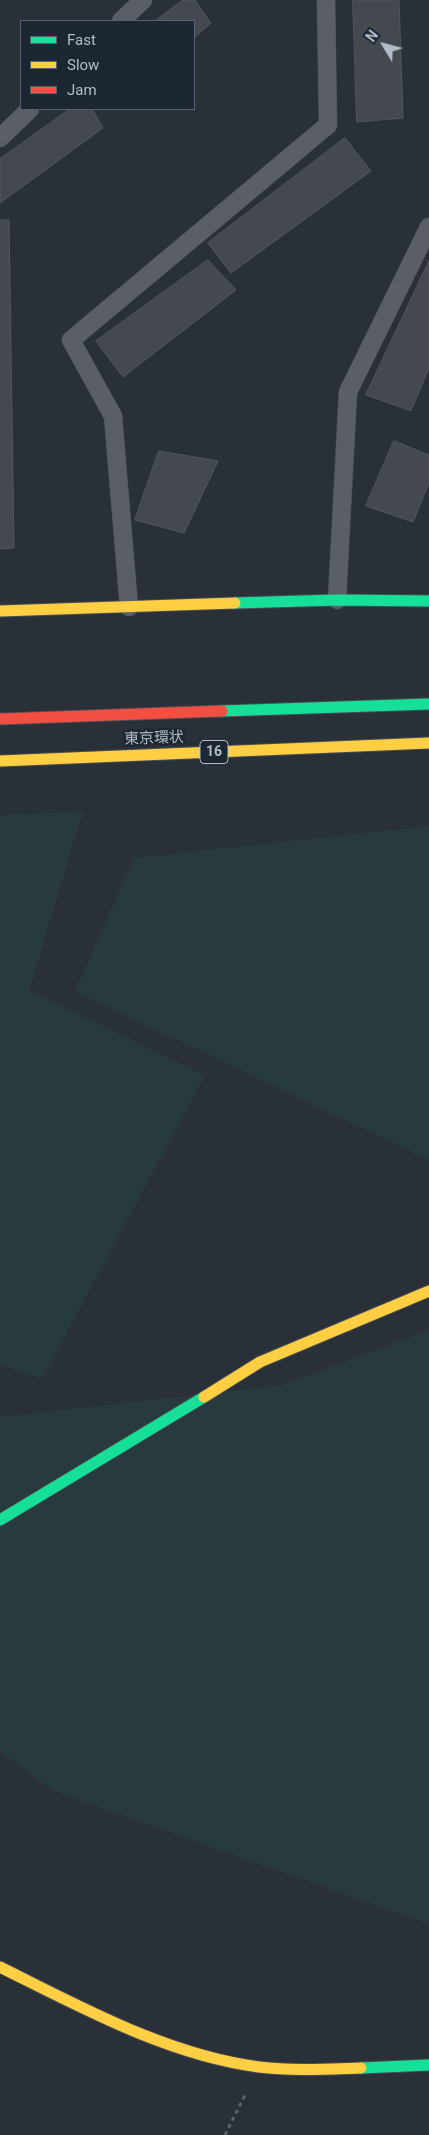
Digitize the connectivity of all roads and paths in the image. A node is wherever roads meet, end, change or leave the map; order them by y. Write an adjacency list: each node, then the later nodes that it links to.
1 (143, 0): 3 (lane)
2 (326, 0): 9 (lane)
3 (122, 20)
4 (29, 110): 5 (lane)
5 (0, 138)
6 (429, 227): 7 (lane)
7 (338, 600): 8 (main road); 9 (main road)
8 (429, 600)
9 (129, 607): 10 (main road)
10 (0, 612)
11 (429, 704): 12 (main road, 東京環状)
12 (0, 719)
13 (429, 743): 14 (main road, 東京環状 / 16)
14 (0, 761)
15 (429, 1291): 16 (main road)
16 (0, 1520)
17 (0, 1967): 19 (main road)
18 (429, 2065): 19 (main road)
19 (259, 2067): 20 (path)
20 (225, 2135)

